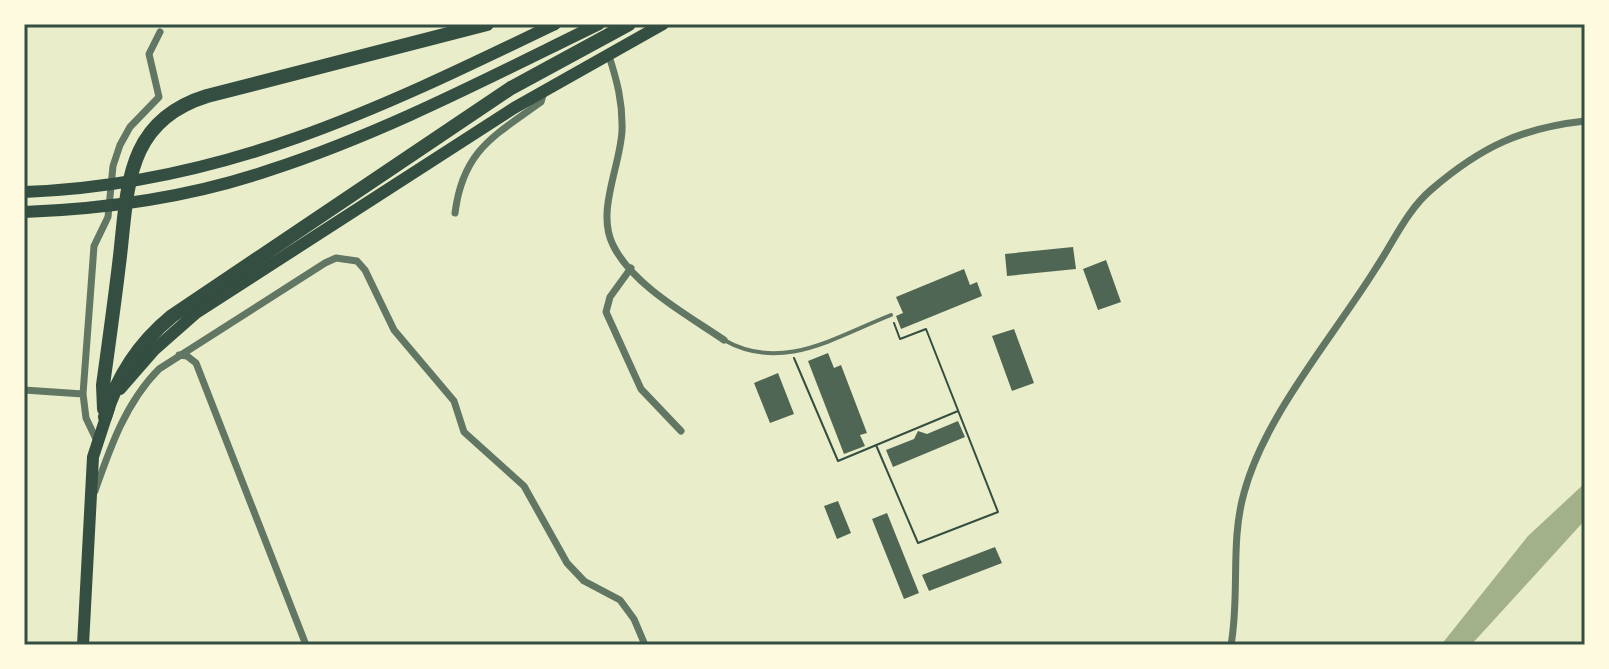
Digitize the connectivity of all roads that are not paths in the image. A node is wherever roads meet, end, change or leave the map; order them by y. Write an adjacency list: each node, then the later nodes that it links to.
1 (487, 24): 19 (highway)
2 (555, 24): 10 (highway)
3 (599, 24): 11 (highway)
4 (629, 24): 19 (highway)
5 (663, 24): 7 (highway)
6 (160, 32): 18 (street)
7 (608, 53): 8 (highway); 13 (street)
8 (545, 90): 12 (street); 19 (highway)
9 (1585, 121): 26 (street)
10 (24, 192)
11 (24, 212)
12 (455, 213)
13 (631, 268): 15 (street); 20 (street)
14 (891, 315): 15 (lane)
15 (724, 340)
16 (179, 355): 22 (street); 24 (street); 25 (street)
17 (24, 390): 18 (street)
18 (83, 394): 21 (street)
19 (105, 417): 21 (highway)
20 (681, 431)
21 (97, 441): 22 (highway)
22 (89, 506): 23 (highway)
23 (83, 645)
24 (306, 645)
25 (645, 645)
26 (1231, 645)

